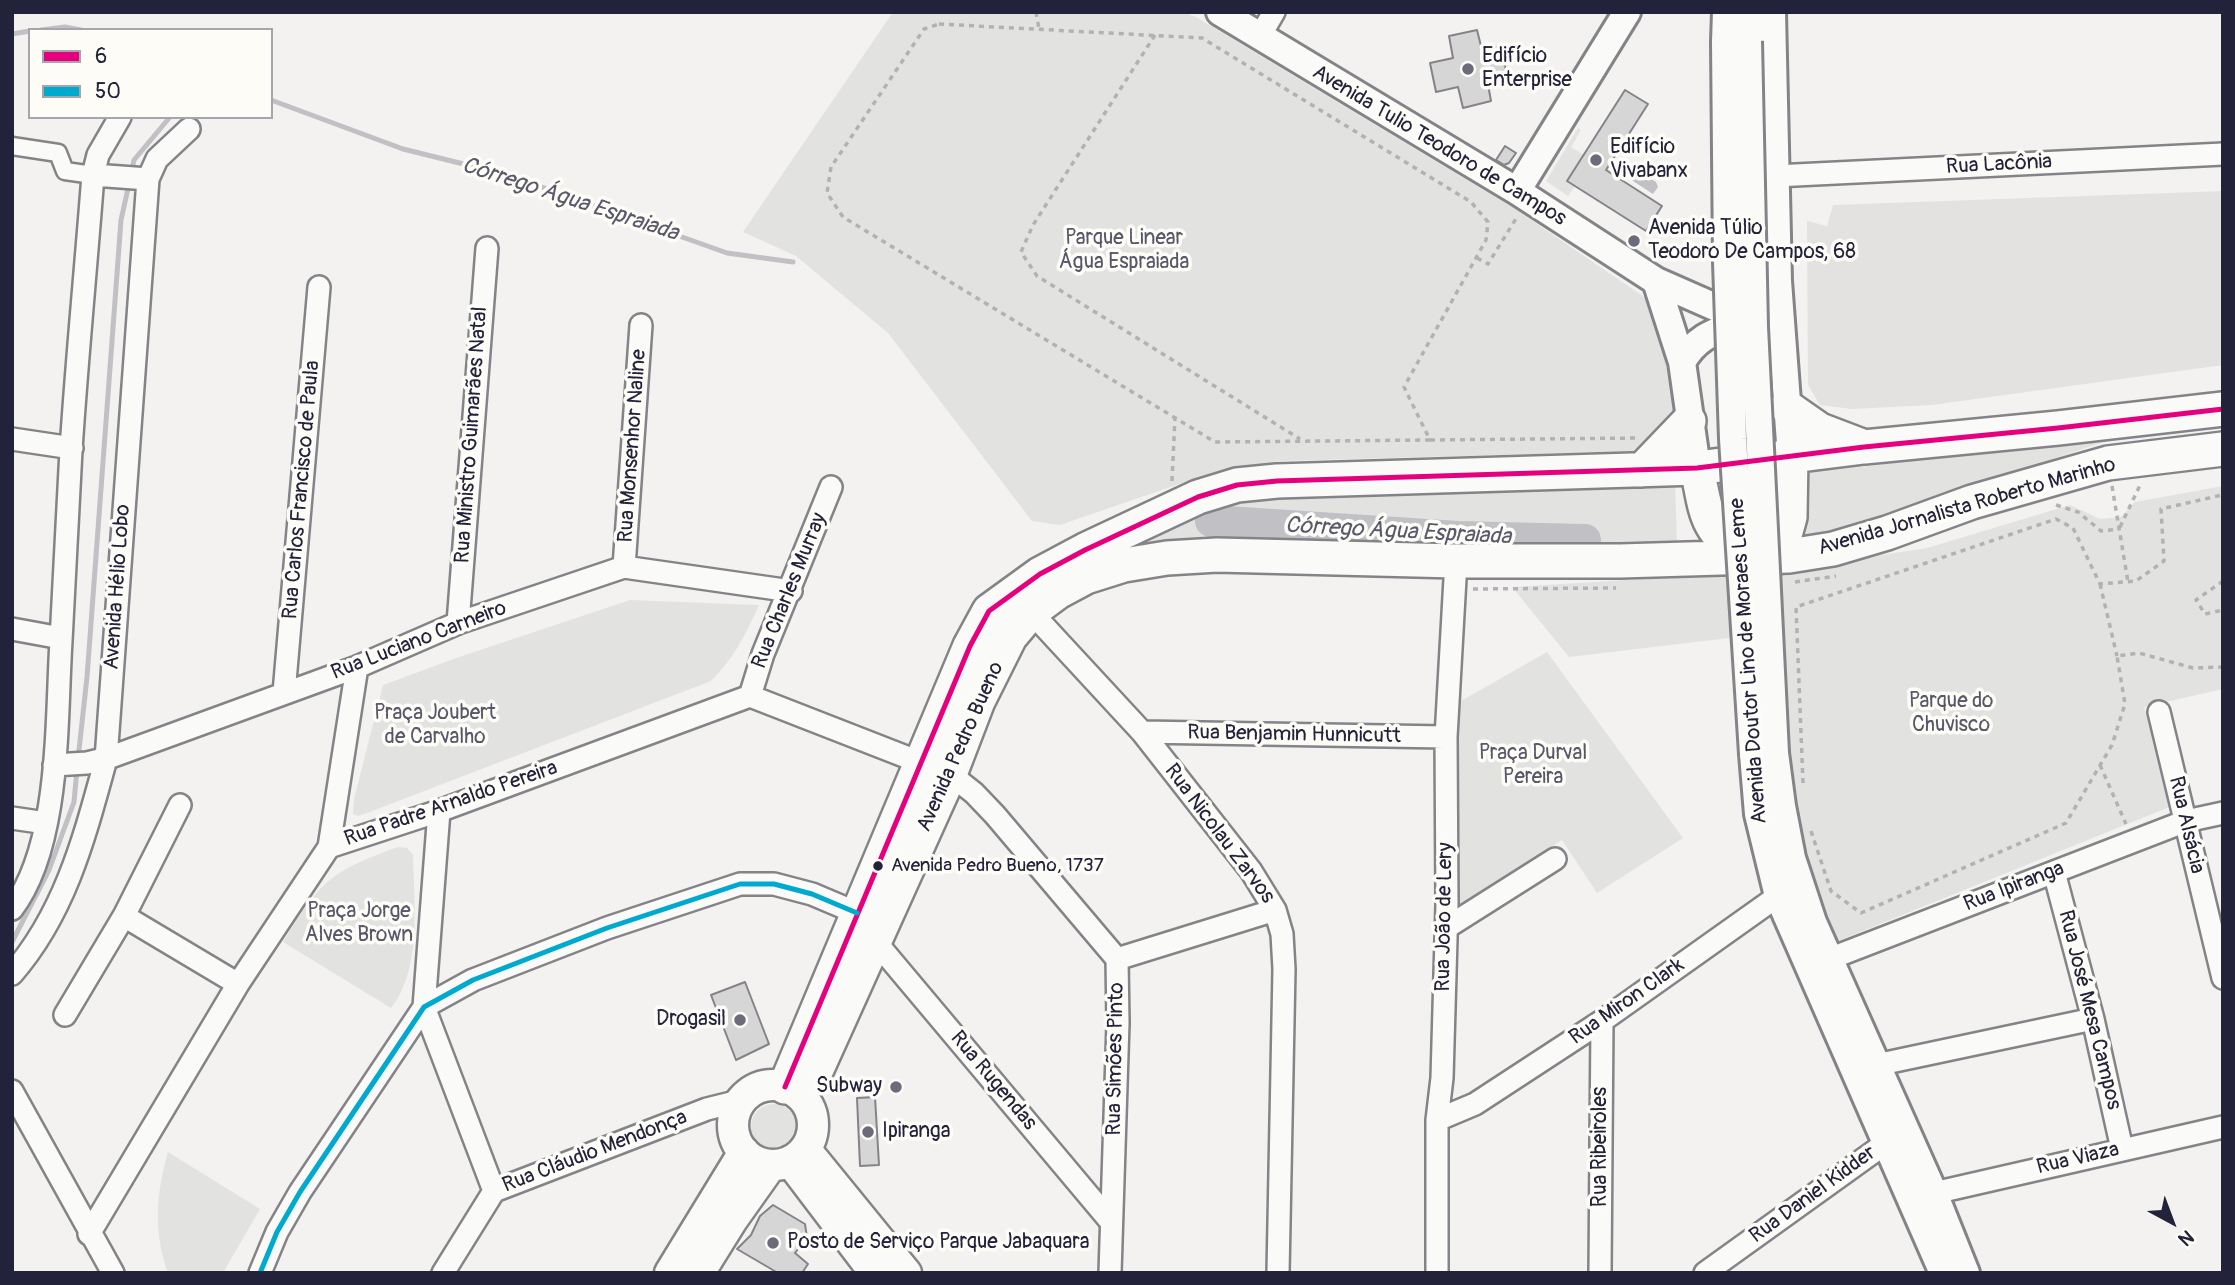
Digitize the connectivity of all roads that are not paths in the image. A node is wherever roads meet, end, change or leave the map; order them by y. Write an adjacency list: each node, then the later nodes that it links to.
1 (1220, 12): 7 (street, Avenida Tulio Teodoro de Campos)
2 (1275, 12): 7 (street)
3 (1627, 12): 16 (street)
4 (1726, 12): 8 (street, Avenida Doutor Lino de Moraes Leme)
5 (1750, 12): 8 (street, Avenida Doutor Lino de Moraes Leme)
6 (1772, 12): 14 (street)
7 (1260, 36): 16 (street, Avenida Tulio Teodoro de Campos)
8 (1737, 42): 52 (street, Avenida Doutor Lino de Moraes Leme, bridge)
9 (119, 119): 13 (street)
10 (189, 130): 15 (street, Avenida Hélio Lobo)
11 (12, 146): 13 (street)
12 (2223, 154): 14 (street, Rua Lacônia)
13 (99, 176): 15 (street); 29 (street)
14 (1775, 176): 22 (street)
15 (143, 179): 53 (street, Avenida Hélio Lobo)
16 (1518, 201): 18 (street, Avenida Tulio Teodoro de Campos)
17 (487, 248): 43 (street, Rua Ministro Guimarães Natal)
18 (1656, 281): 20 (street, Avenida Tulio Teodoro de Campos); 23 (street)
19 (319, 286): 47 (street, Rua Carlos Francisco de Paula)
20 (1743, 321): 22 (street, Avenida Tulio Teodoro de Campos); 23 (street)
21 (641, 325): 40 (street, Rua Monsenhor Naline)
22 (1782, 336): 24 (street)
23 (1682, 362): 26 (street)
24 (1787, 407): 28 (main road); 32 (street)
25 (2223, 408): 28 (main road, Avenida Jornalista Roberto Marinho)
26 (1689, 421): 31 (main road); 33 (street)
27 (12, 439): 29 (street)
28 (1864, 447): 32 (main road, Avenida Jornalista Roberto Marinho)
29 (72, 448): 45 (street)
30 (2223, 449): 36 (main road, Avenida Jornalista Roberto Marinho)
31 (1643, 454): 33 (main road, Avenida Jornalista Roberto Marinho); 35 (main road, Avenida Jornalista Roberto Marinho)
32 (1791, 456): 33 (main road, Avenida Jornalista Roberto Marinho); 36 (main road)
33 (1697, 468): 37 (main road)
34 (831, 487): 41 (street, Rua Charles Murray)
35 (1085, 550): 55 (main road, Avenida Pedro Bueno)
36 (1779, 557): 37 (main road, Avenida Jornalista Roberto Marinho)
37 (1744, 558): 38 (main road, Avenida Jornalista Roberto Marinho)
38 (1456, 561): 39 (main road, Avenida Jornalista Roberto Marinho); 51 (street, Rua João de Lery)
39 (1124, 565): 42 (main road, Avenida Pedro Bueno)
40 (624, 567): 41 (street, Rua Luciano Carneiro); 43 (street, Rua Luciano Carneiro)
41 (791, 591): 48 (street, Rua Charles Murray)
42 (1031, 612): 50 (street, Rua Nicolau Zarvos); 55 (main road, Avenida Pedro Bueno)
43 (458, 623): 46 (street, Rua Luciano Carneiro)
44 (12, 629): 45 (street)
45 (61, 638): 54 (street)
46 (357, 667): 47 (street, Rua Luciano Carneiro); 62 (street)
47 (284, 693): 53 (street, Rua Luciano Carneiro)
48 (750, 696): 55 (street); 57 (street, Rua Padre Arnaldo Pereira)
49 (2159, 712): 60 (street, Rua Alsácia)
50 (1142, 732): 51 (street, Rua Benjamin Hunnicutt); 67 (street, Rua Nicolau Zarvos)
51 (1446, 737): 70 (street, Rua João de Lery)
52 (1764, 753): 65 (street, Avenida Doutor Lino de Moraes Leme); 73 (street, Avenida Doutor Lino de Moraes Leme)
53 (97, 761): 54 (street, Rua Luciano Carneiro); 74 (street, Avenida Hélio Lobo)
54 (59, 765): 61 (street)
55 (935, 768): 68 (main road, Avenida Pedro Bueno); 71 (main road, Avenida Pedro Bueno); 72 (street, Rua Simões Pinto)
56 (180, 805): 69 (street)
57 (439, 811): 62 (street, Rua Padre Arnaldo Pereira); 77 (street)
58 (2223, 813): 60 (street, Rua Ipiranga)
59 (12, 818): 61 (street)
60 (2186, 821): 64 (street, Rua Ipiranga); 75 (street, Rua Alsácia)
61 (46, 823): 66 (street)
62 (329, 847): 76 (street, Rua Padre Arnaldo Pereira)
63 (1555, 859): 70 (street)
64 (2054, 872): 73 (street, Rua Ipiranga); 79 (street, Rua José Mesa Campos)
65 (1778, 896): 73 (street, Avenida Doutor Lino de Moraes Leme); 80 (street, Rua Miron Clark)
66 (12, 909)
67 (1275, 911): 72 (street); 105 (street, Rua Nicolau Zarvos)
68 (857, 913): 77 (street); 84 (main road, Avenida Pedro Bueno)
69 (124, 916): 76 (street); 78 (street)
70 (1446, 928): 82 (street, Rua João de Lery)
71 (874, 941): 84 (main road, Avenida Pedro Bueno); 95 (street, Rua Rugendas)
72 (1117, 960): 95 (street, Rua Simões Pinto)
73 (1819, 963): 81 (street, Avenida Doutor Lino de Moraes Leme); 89 (street, Avenida Doutor Lino de Moraes Leme)
74 (12, 974)
75 (2223, 978)
76 (238, 984): 96 (street, Rua Padre Arnaldo Pereira)
77 (424, 1007): 93 (street); 98 (street)
78 (65, 1015)
79 (2093, 1019): 81 (street); 90 (street, Rua José Mesa Campos)
80 (1602, 1021): 85 (street, Rua Miron Clark); 107 (street, Rua Ribeiroles)
81 (1876, 1065): 94 (street, Avenida Doutor Lino de Moraes Leme)
82 (1442, 1078): 85 (street); 87 (street, Rua João de Lery)
83 (12, 1091): 96 (street)
84 (794, 1093): 86 (main road); 92 (main road)
85 (1475, 1104): 87 (street, Rua Miron Clark)
86 (728, 1109): 91 (main road); 93 (street, Rua Cláudio Mendonça)
87 (1437, 1120): 106 (street, Rua João de Lery)
88 (2223, 1127): 90 (street, Rua Viaza)
89 (1886, 1143): 108 (street, Rua Daniel Kidder); 109 (street, Avenida Doutor Lino de Moraes Leme)
90 (2122, 1149): 94 (street, Rua Viaza)
91 (744, 1152): 92 (main road); 100 (main road)
92 (789, 1159): 101 (main road); 102 (main road); 103 (main road)
93 (494, 1191): 99 (street, Rua Cláudio Mendonça)
94 (1934, 1193): 110 (street, Avenida Doutor Lino de Moraes Leme)
95 (1111, 1222): 104 (street, Rua Simões Pinto)
96 (89, 1234): 97 (street)
97 (113, 1273)
98 (260, 1273)
99 (443, 1273)
100 (670, 1273)
101 (699, 1273)
102 (875, 1273)
103 (906, 1273)
104 (1110, 1273)
105 (1278, 1273)
106 (1437, 1273)
107 (1600, 1273)
108 (1705, 1273)
109 (1943, 1273)
110 (1966, 1273)

